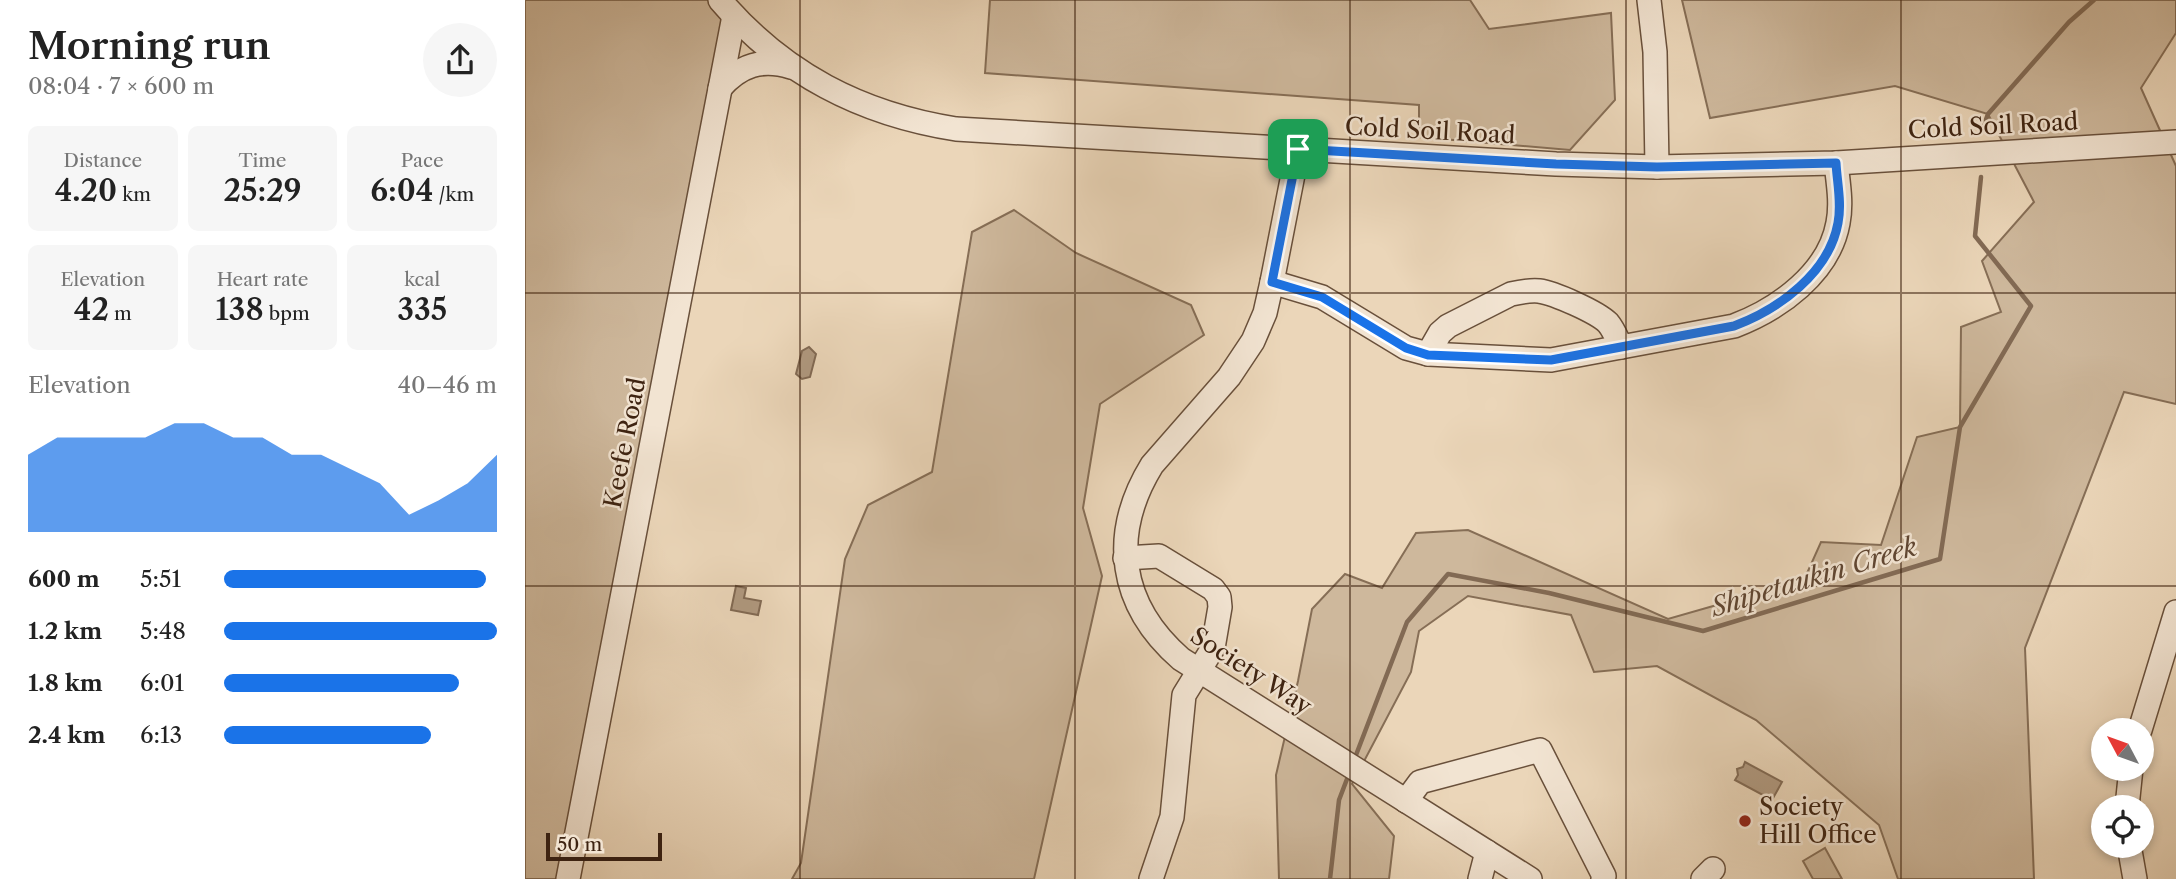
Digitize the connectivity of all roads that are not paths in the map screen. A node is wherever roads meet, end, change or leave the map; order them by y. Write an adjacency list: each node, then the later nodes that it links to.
1 (1649, 0): 8 (street)
2 (727, 8): 3 (street, Cold Soil Road); 4 (street, Keefe Road)
3 (794, 68): 4 (street); 6 (street, Cold Soil Road)
4 (720, 88): 19 (street, Keefe Road)
5 (2176, 142): 7 (street, Cold Soil Road)
6 (1298, 149): 8 (street, Cold Soil Road); 9 (street, Society Way)
7 (1836, 163): 8 (street, Cold Soil Road); 10 (street)
8 (1657, 167)
9 (1272, 282): 11 (street); 12 (street, Society Way)
10 (1621, 347): 11 (street); 11 (street)
11 (1428, 355)
12 (1125, 558): 14 (street, Society Way); 14 (street)
13 (2175, 617): 15 (street)
14 (1199, 671): 16 (street, Society Way); 20 (street)
15 (2144, 718)
16 (1406, 801): 17 (street, Society Way); 23 (street)
17 (1487, 852): 21 (street); 22 (street, Society Way)
18 (2131, 858): 24 (street)
19 (568, 879)
20 (1151, 879)
21 (1480, 879)
22 (1530, 879)
23 (1603, 879)
24 (2135, 879)

